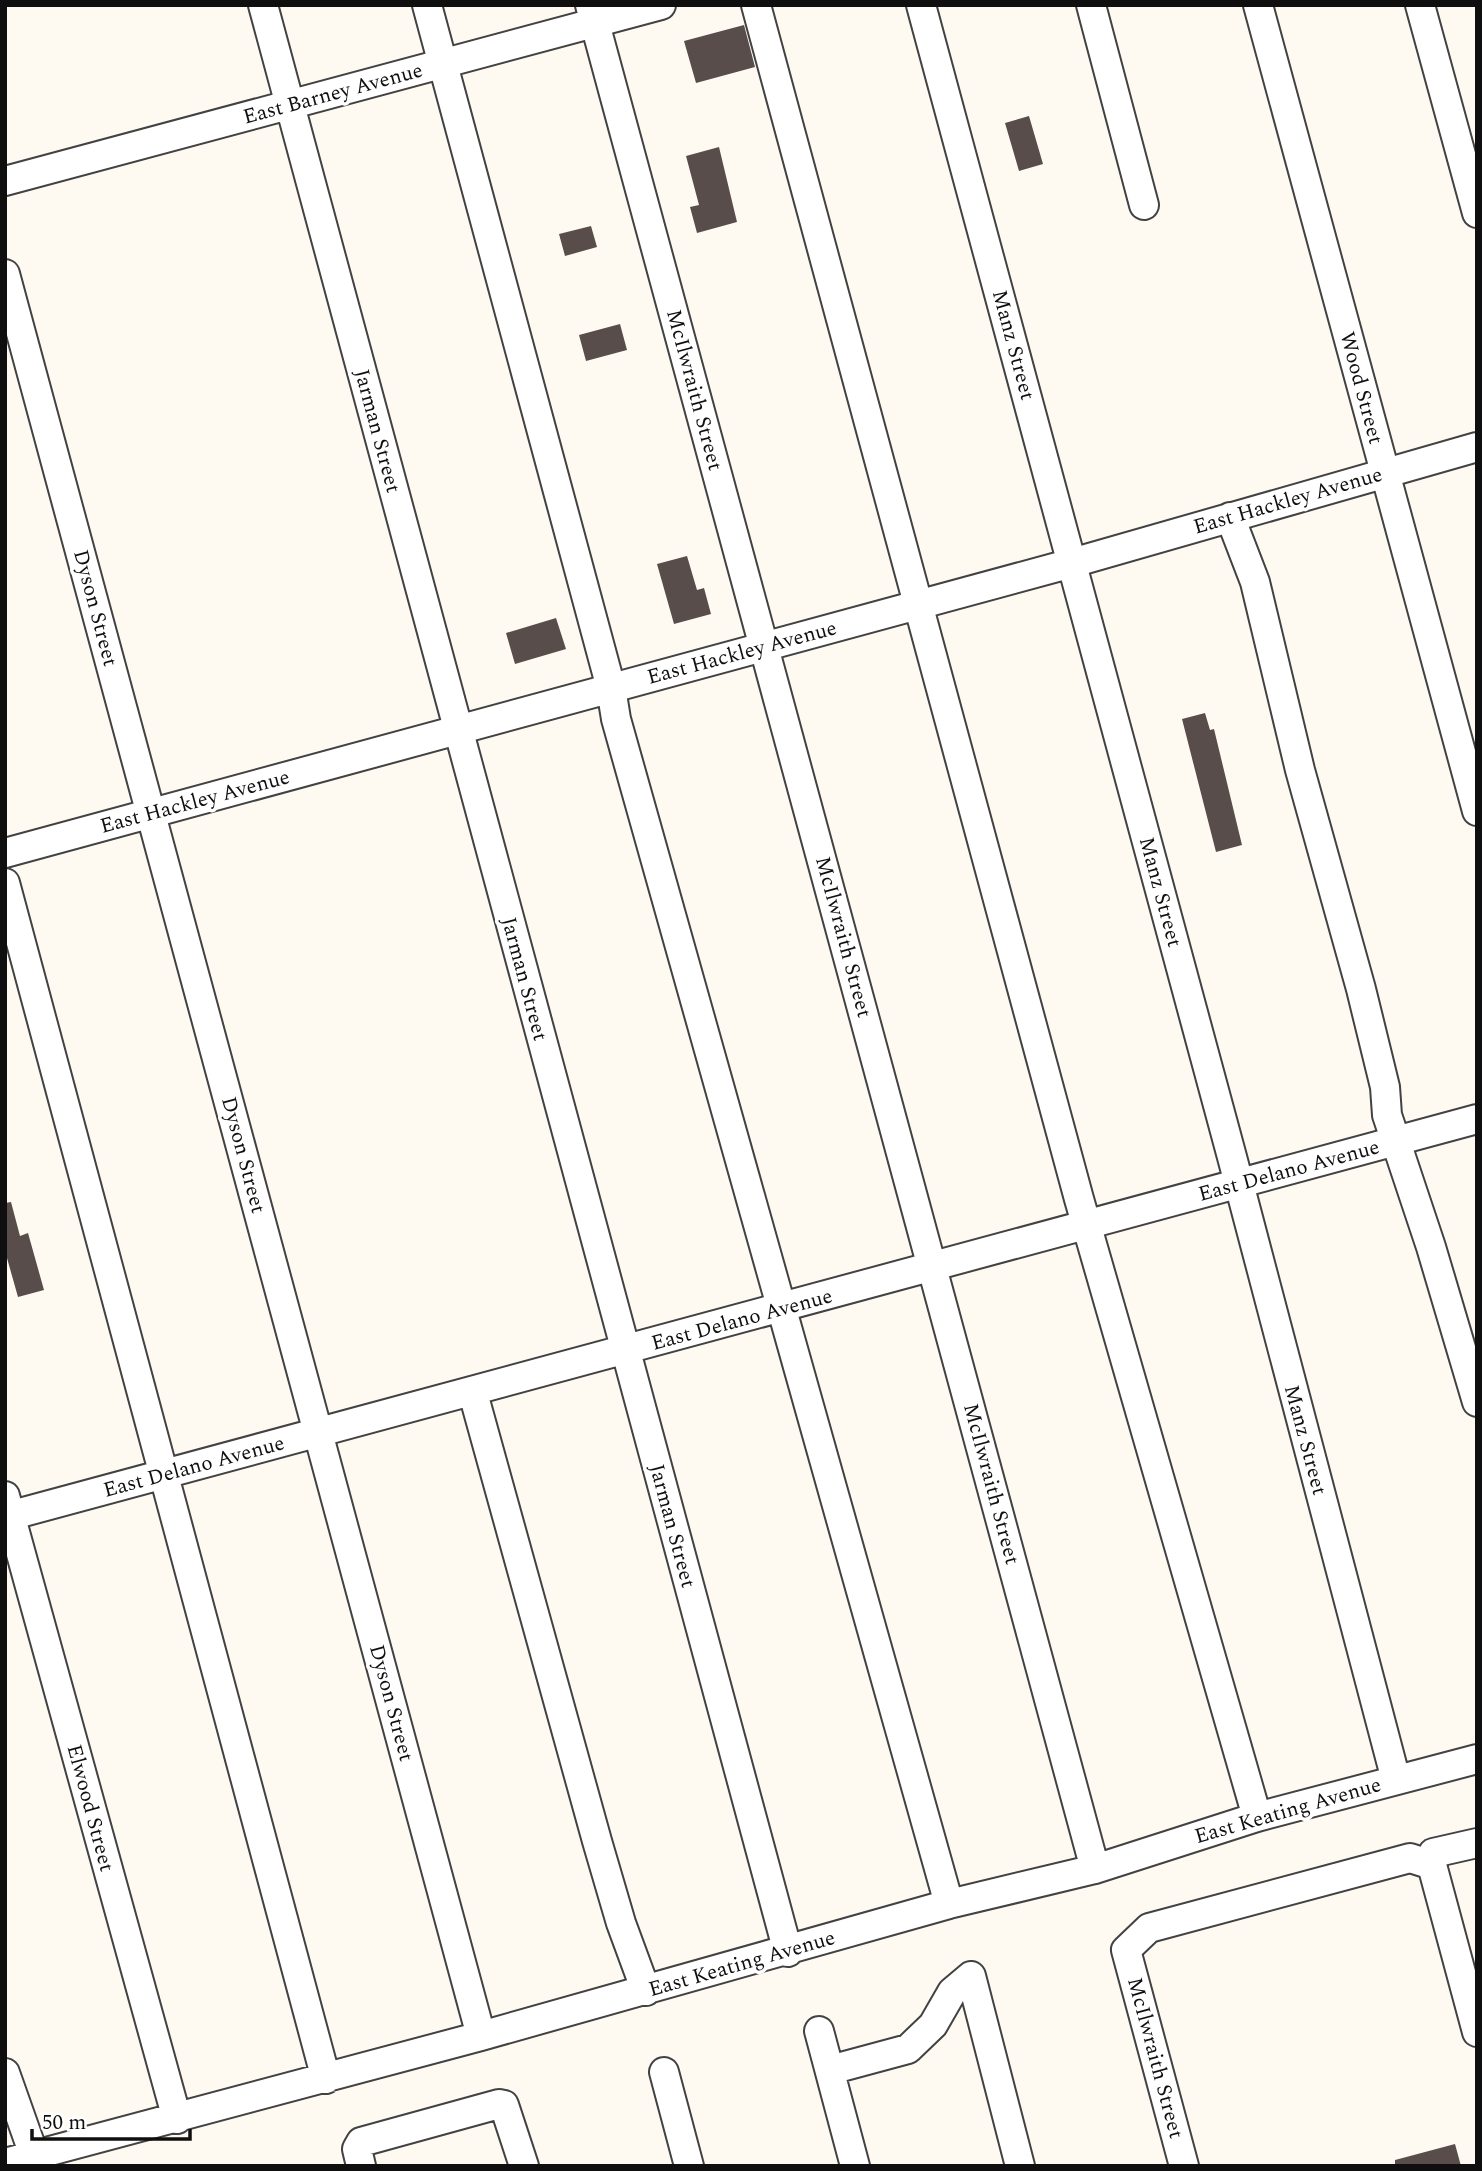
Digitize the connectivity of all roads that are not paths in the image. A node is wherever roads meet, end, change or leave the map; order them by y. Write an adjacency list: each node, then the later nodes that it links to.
1 (263, 5): 11 (street, Jarman Street)
2 (427, 5): 10 (street)
3 (661, 5): 9 (street, East Barney Avenue)
4 (756, 5): 20 (street)
5 (921, 5): 19 (street, Manz Street)
6 (1091, 5): 13 (street)
7 (1258, 5): 17 (street, Wood Street)
8 (1420, 5): 14 (street)
9 (592, 14): 10 (street, East Barney Avenue); 21 (street, McIlwraith Street)
10 (442, 64): 11 (street, East Barney Avenue); 22 (street)
11 (289, 105): 12 (street, East Barney Avenue); 23 (street, Jarman Street)
12 (5, 181)
13 (1144, 205)
14 (1477, 213)
15 (5, 274): 25 (street, Dyson Street)
16 (1477, 447): 17 (street, East Hackley Avenue)
17 (1384, 473): 18 (street, East Hackley Avenue); 24 (street, Wood Street)
18 (1230, 517): 19 (street, East Hackley Avenue); 29 (street)
19 (1072, 564): 20 (street, East Hackley Avenue); 30 (street, Manz Street)
20 (918, 606): 21 (street, East Hackley Avenue); 31 (street)
21 (764, 647): 22 (street, East Hackley Avenue); 32 (street, McIlwraith Street)
22 (611, 688): 23 (street, East Hackley Avenue); 33 (street)
23 (457, 730): 25 (street, East Hackley Avenue); 34 (street, Jarman Street)
24 (1477, 811)
25 (150, 814): 26 (street, East Hackley Avenue); 37 (street, Dyson Street)
26 (5, 853)
27 (5, 883): 38 (street)
28 (1477, 1119): 29 (street, East Delano Avenue)
29 (1396, 1141): 30 (street, East Delano Avenue); 36 (street)
30 (1239, 1185): 31 (street, East Delano Avenue); 41 (street, Manz Street)
31 (1086, 1226): 32 (street, East Delano Avenue); 42 (street)
32 (933, 1268): 33 (street, East Delano Avenue); 45 (street, McIlwraith Street)
33 (781, 1309): 34 (street, East Delano Avenue); 46 (street)
34 (625, 1352): 35 (street, East Delano Avenue); 47 (street, Jarman Street)
35 (473, 1392): 37 (street, East Delano Avenue); 48 (street)
36 (1477, 1402)
37 (319, 1434): 38 (street, East Delano Avenue); 51 (street, Dyson Street)
38 (163, 1475): 39 (street, East Delano Avenue); 55 (street)
39 (7, 1510): 56 (street, Elwood Street)
40 (1477, 1759): 41 (street, East Keating Avenue)
41 (1396, 1780): 42 (street, East Keating Avenue)
42 (1257, 1817): 45 (street, East Keating Avenue)
43 (1477, 1843): 44 (street)
44 (1432, 1865): 50 (street); 64 (street, McIlwraith Street)
45 (1095, 1869): 46 (street, East Keating Avenue)
46 (948, 1904): 47 (street, East Keating Avenue)
47 (788, 1952): 48 (street, East Keating Avenue)
48 (646, 1991): 51 (street, East Keating Avenue)
49 (819, 2031): 52 (street)
50 (1477, 2032)
51 (481, 2036): 55 (street, East Keating Avenue)
52 (830, 2070): 62 (street); 63 (street)
53 (664, 2072): 61 (street)
54 (5, 2073): 57 (street)
55 (326, 2079): 56 (street, East Keating Avenue)
56 (177, 2119): 57 (street, East Keating Avenue)
57 (34, 2155): 58 (street, East Keating Avenue)
58 (5, 2163)
59 (361, 2166): 60 (street)
60 (524, 2166)
61 (689, 2166)
62 (855, 2166)
63 (1020, 2166)
64 (1184, 2166)

